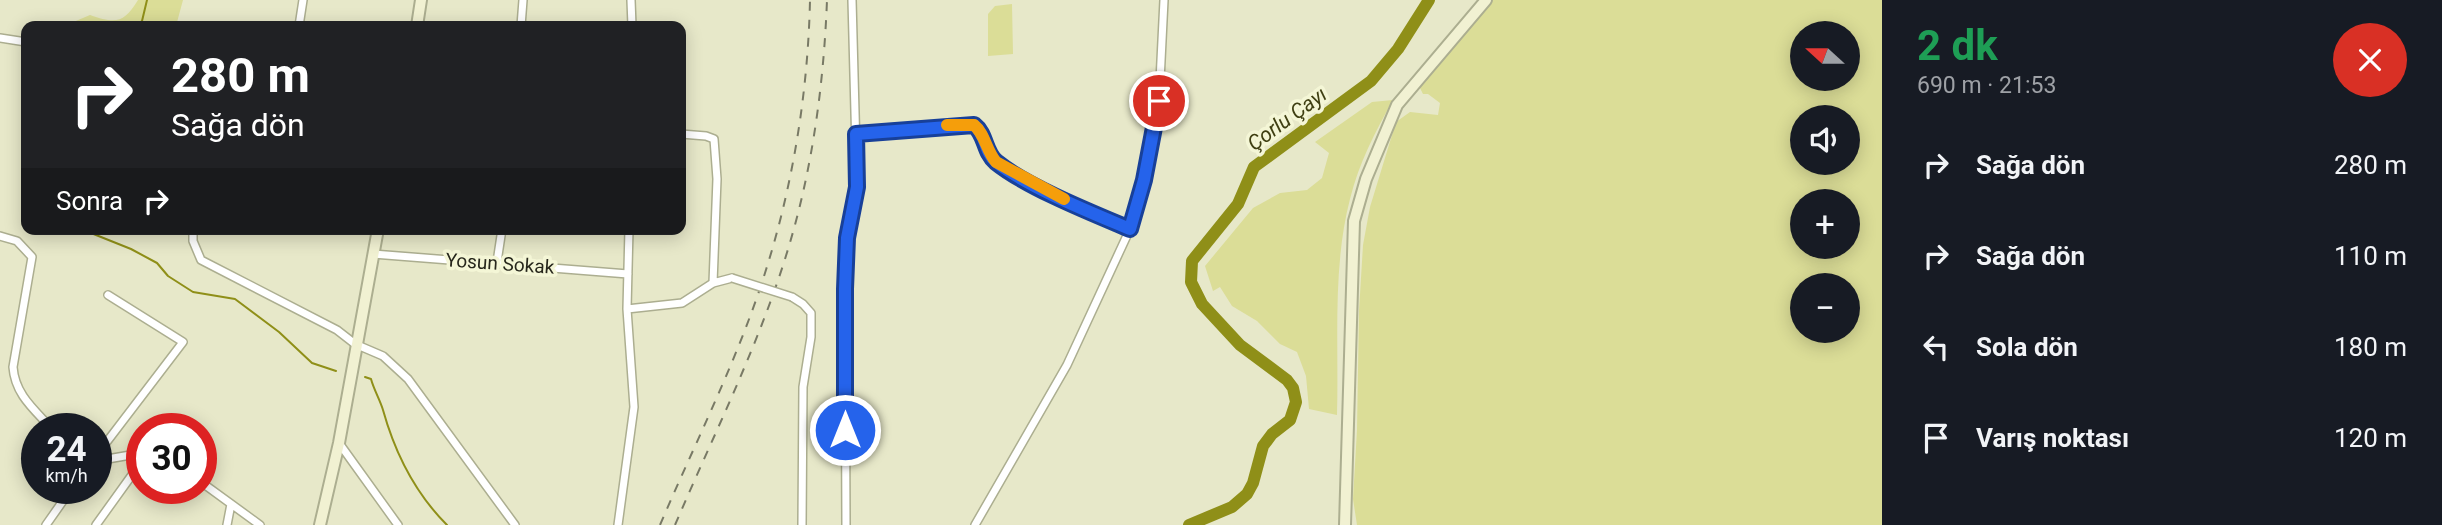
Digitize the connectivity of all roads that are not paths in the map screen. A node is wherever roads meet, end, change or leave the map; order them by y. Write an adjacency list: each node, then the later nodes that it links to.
1 (303, 0): 8 (street)
2 (421, 0): 9 (street)
3 (523, 0): 10 (street)
4 (631, 0): 11 (street)
5 (852, 0): 15 (street)
6 (1164, 0): 16 (street)
7 (1486, 0): 47 (street)
8 (300, 21)
9 (418, 21)
10 (521, 21)
11 (632, 21)
12 (0, 38): 13 (street)
13 (21, 41)
14 (686, 134): 25 (street)
15 (856, 134): 16 (street); 45 (street)
16 (1130, 229): 46 (street)
17 (193, 235): 28 (street)
18 (377, 235): 22 (street)
19 (501, 235): 23 (street)
20 (628, 235): 24 (street)
21 (0, 236): 29 (street)
22 (373, 254): 23 (street, Yosun Sokak); 28 (street)
23 (497, 262): 24 (street, Yosun Sokak)
24 (628, 274): 27 (street)
25 (713, 284): 27 (street); 44 (street, bridge)
26 (108, 295): 30 (street)
27 (627, 309): 43 (street)
28 (355, 344): 31 (street); 42 (street)
29 (37, 413)
30 (112, 435)
31 (339, 443): 40 (street); 41 (street)
32 (126, 483): 37 (street)
33 (217, 494): 35 (street)
34 (61, 504): 36 (street)
35 (231, 504): 38 (street); 39 (street)
36 (46, 525)
37 (96, 525)
38 (227, 525)
39 (260, 525)
40 (320, 525)
41 (398, 525)
42 (515, 525)
43 (618, 525)
44 (802, 525)
45 (846, 525)
46 (975, 525)
47 (1345, 525)

